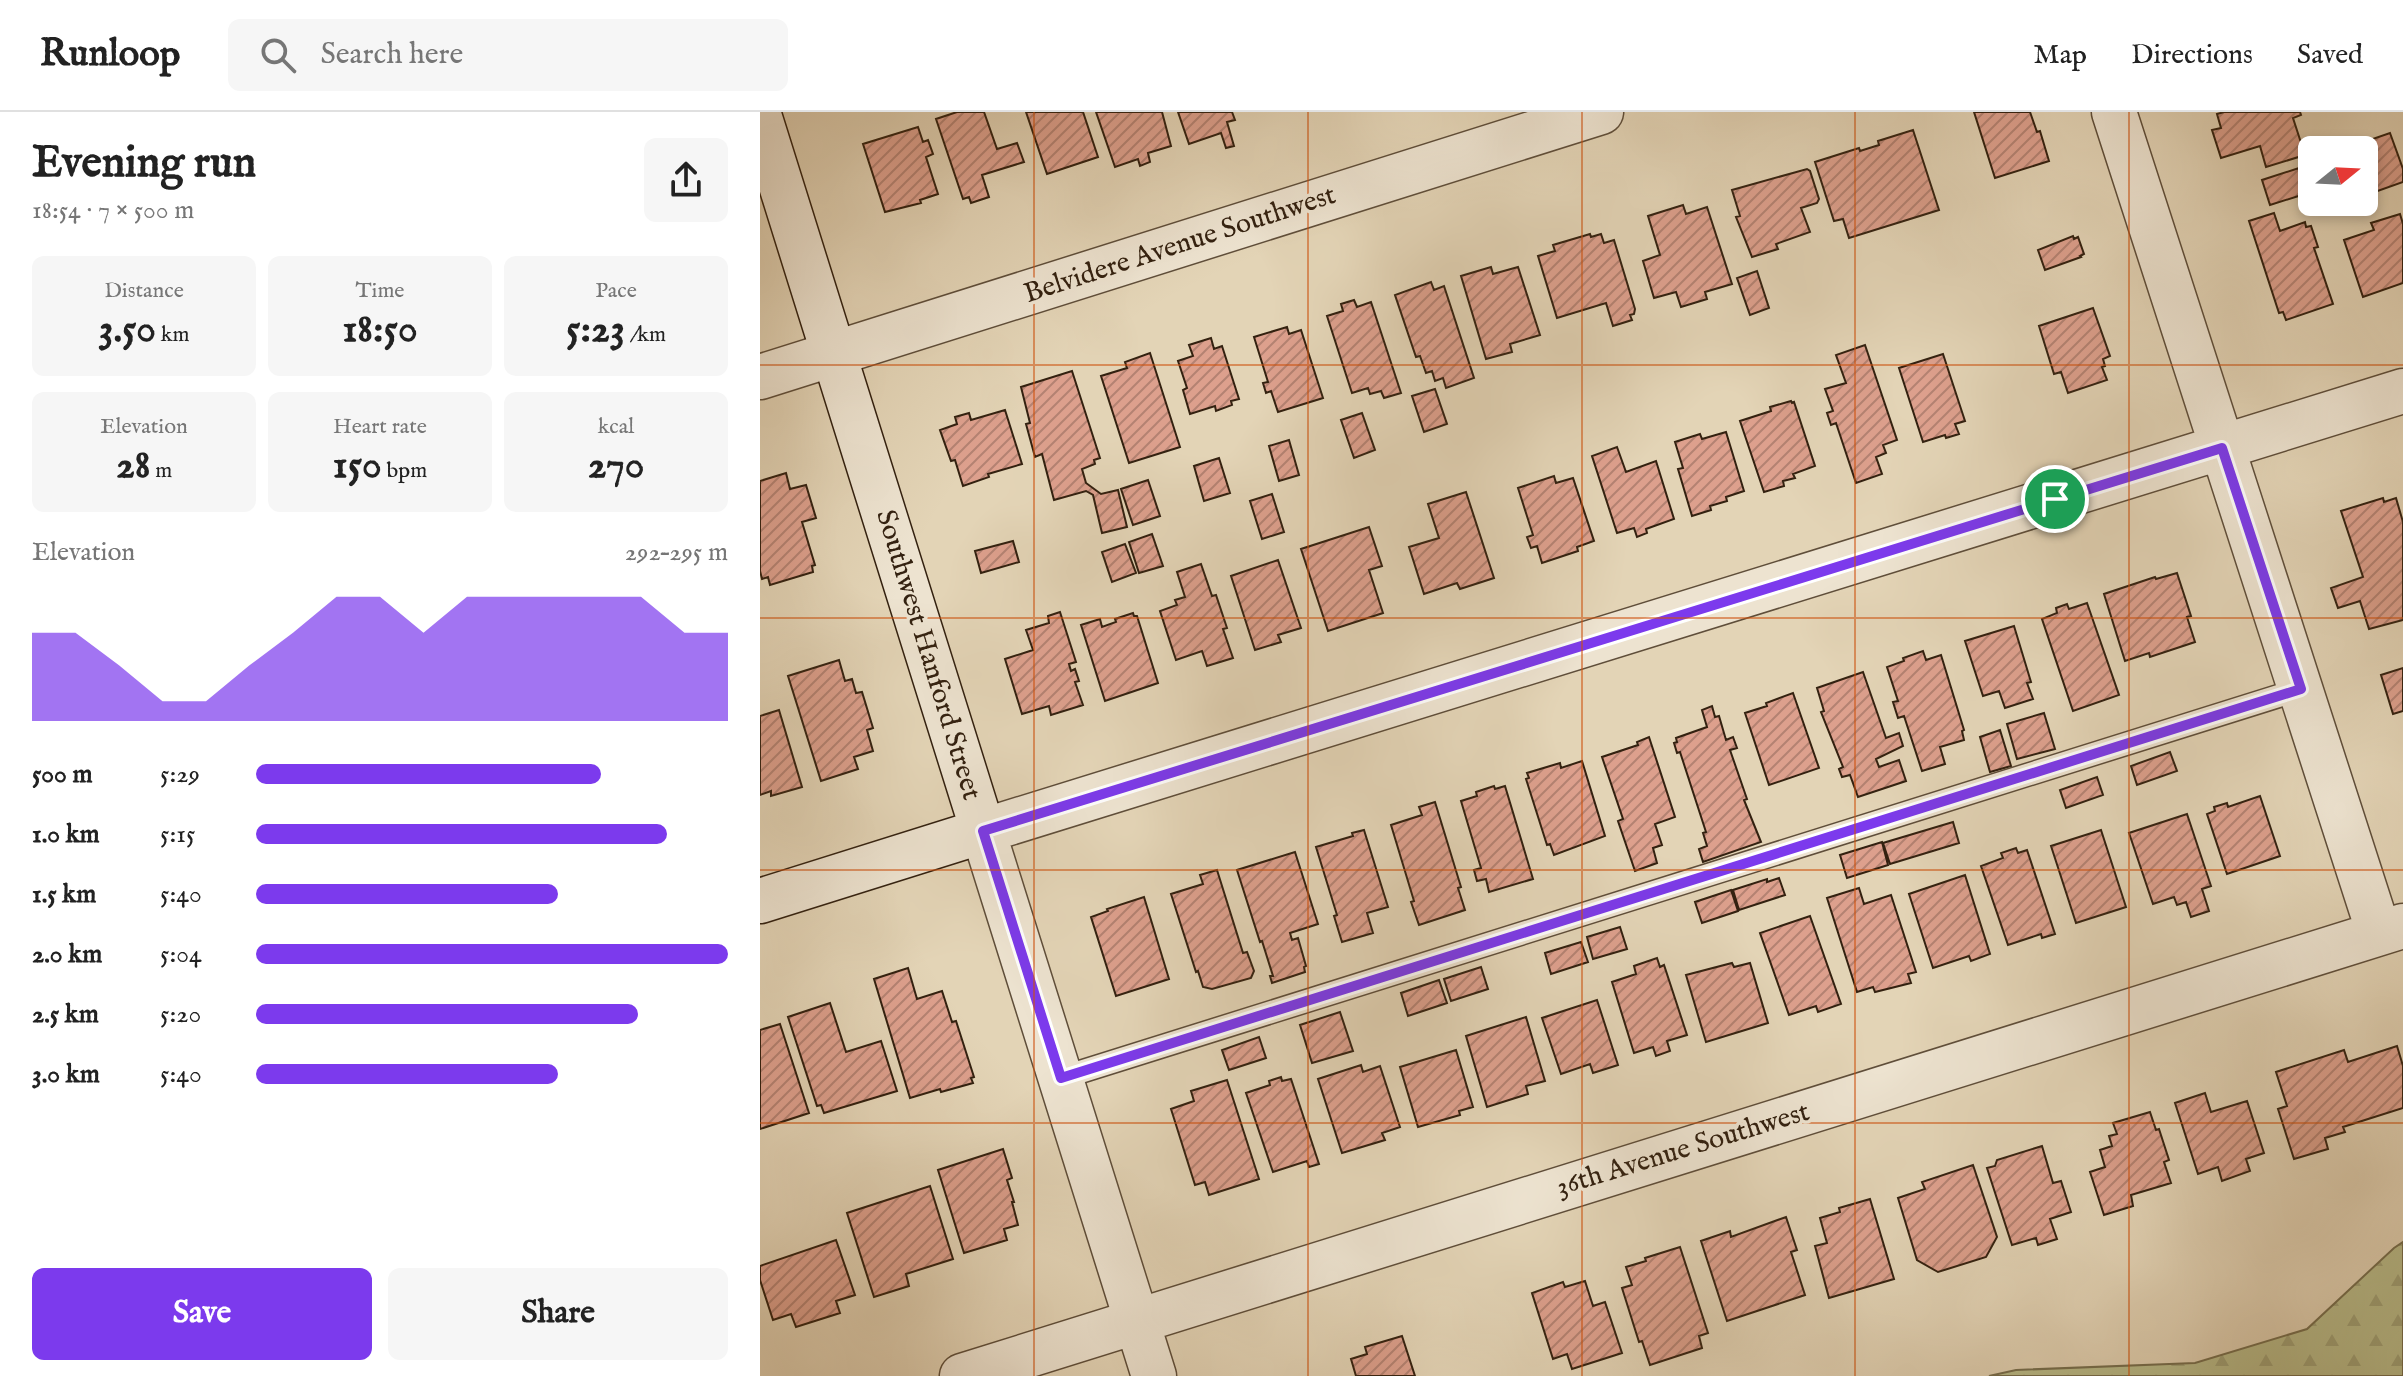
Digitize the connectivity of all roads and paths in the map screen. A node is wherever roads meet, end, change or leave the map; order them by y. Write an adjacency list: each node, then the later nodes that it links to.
1 (1601, 112): 4 (street, Belvidere Avenue Southwest)
2 (2114, 112): 7 (street)
3 (760, 118): 4 (street, Southwest Hanford Street)
4 (834, 353): 5 (street, Belvidere Avenue Southwest); 9 (street, Southwest Hanford Street)
5 (760, 377)
6 (2403, 391): 7 (street)
7 (2222, 448): 8 (street); 9 (street)
8 (2301, 689): 11 (street); 12 (lane)
9 (983, 831): 10 (street); 12 (street, Southwest Hanford Street)
10 (760, 901)
11 (2391, 929): 13 (street, 36th Avenue Southwest)
12 (1061, 1078): 13 (street, Southwest Hanford Street)
13 (1137, 1321): 14 (street, 36th Avenue Southwest); 15 (street, Southwest Hanford Street)
14 (962, 1376)
15 (1154, 1376)

